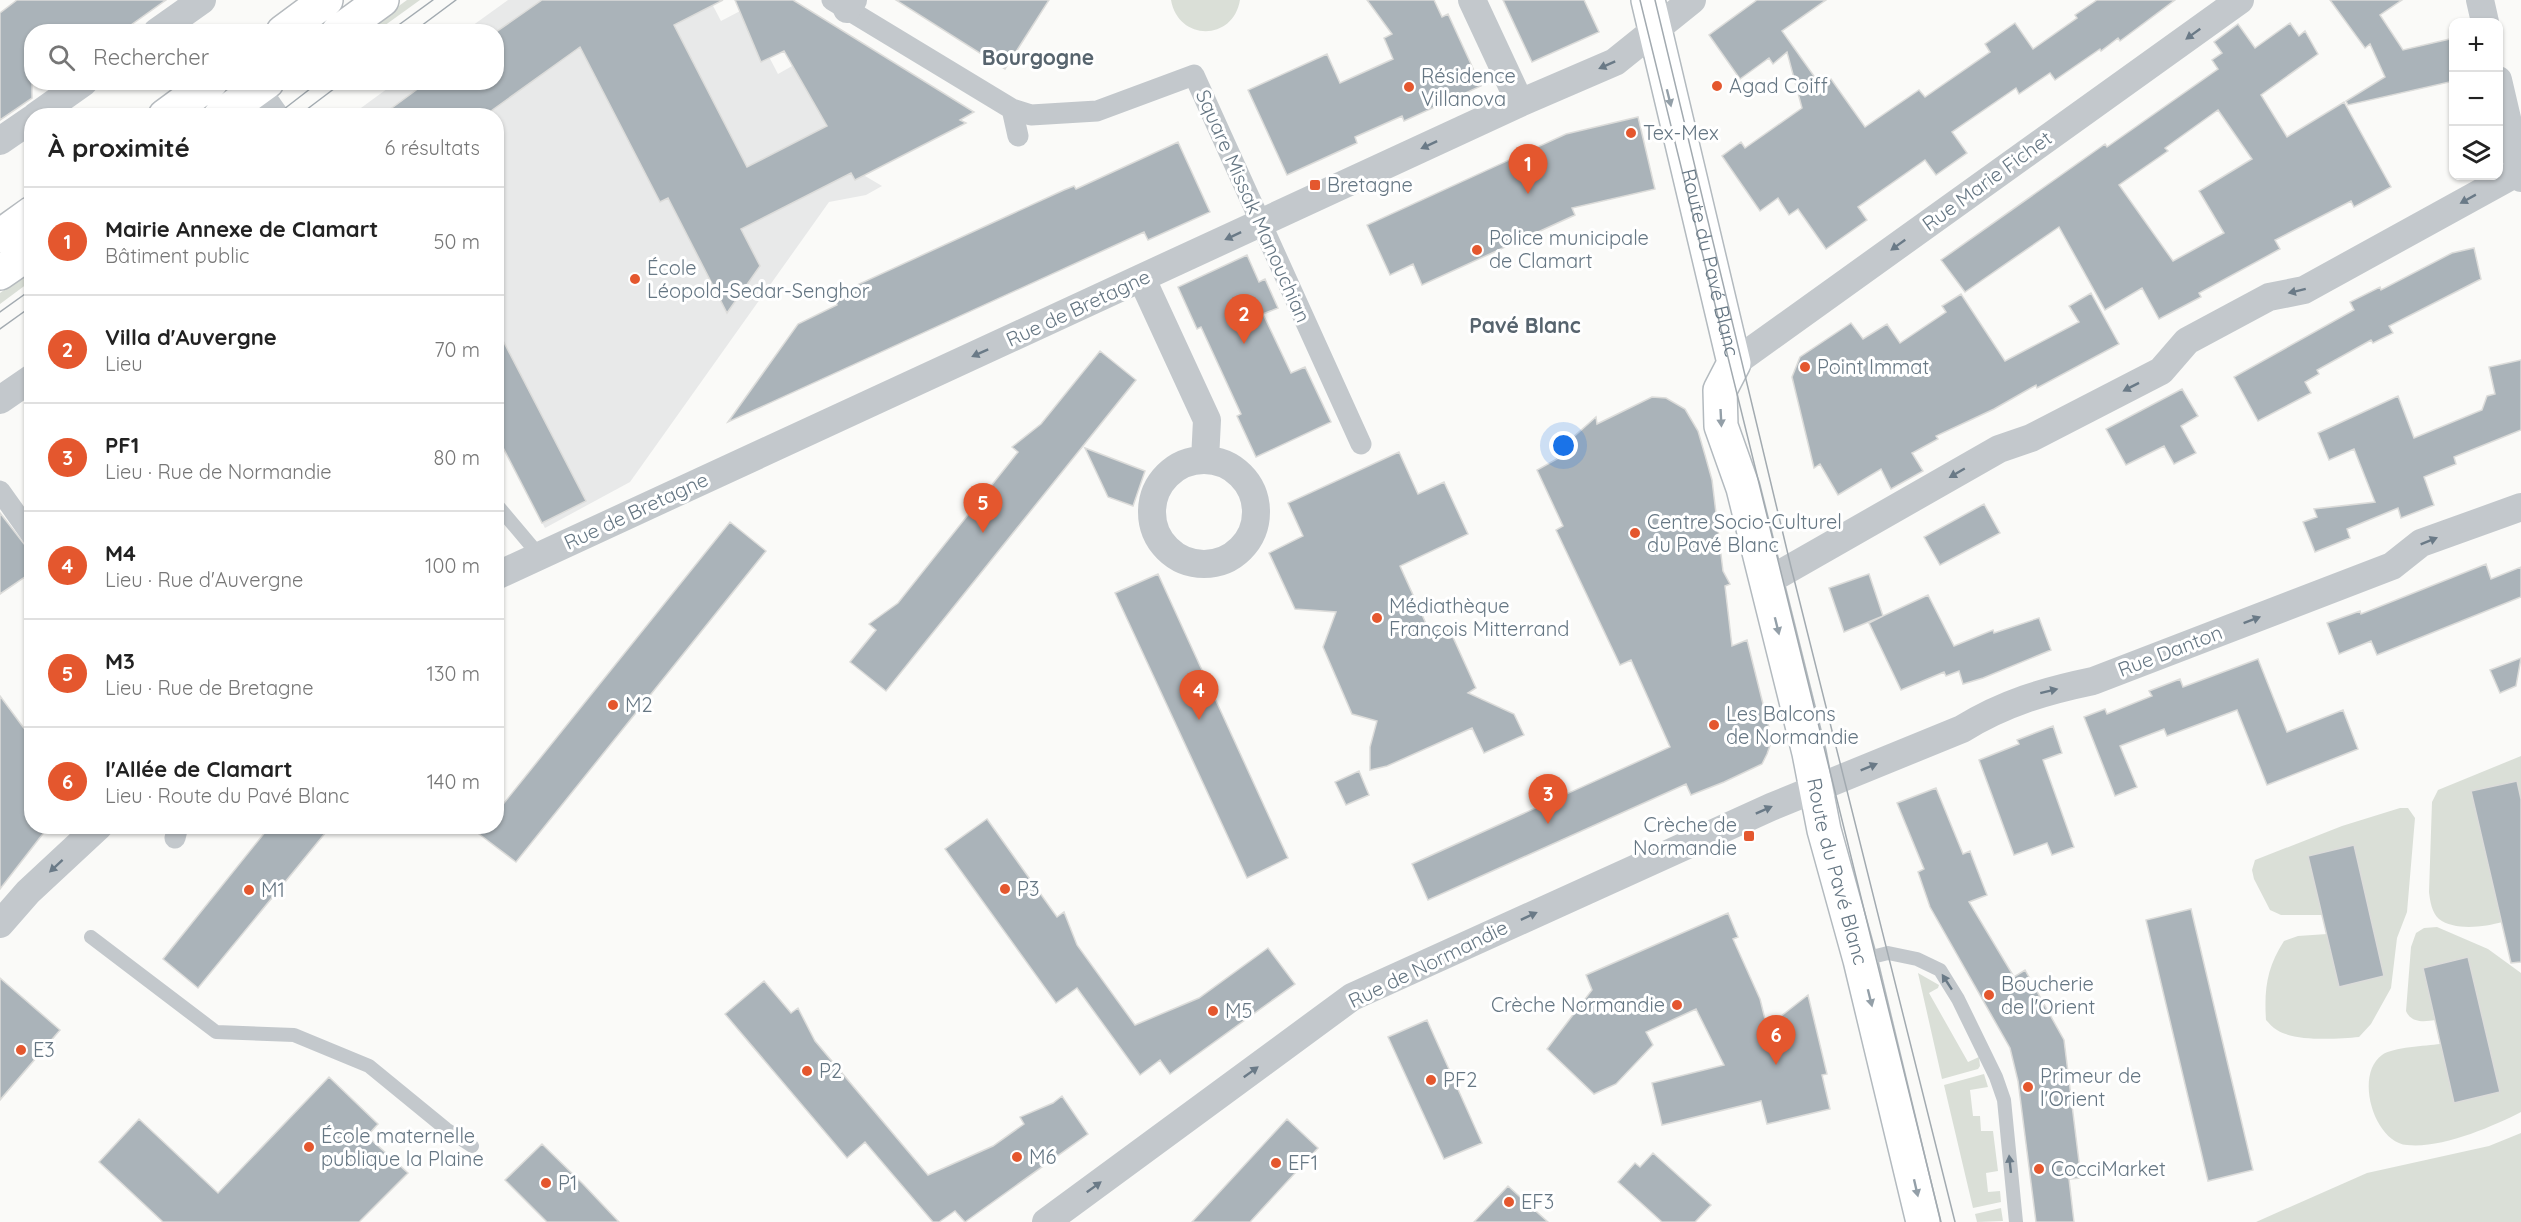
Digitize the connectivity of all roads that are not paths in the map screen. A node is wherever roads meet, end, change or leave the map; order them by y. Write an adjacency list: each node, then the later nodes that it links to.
1 (202, 0): 11 (street)
2 (326, 0): 12 (main road)
3 (382, 0): 13 (main road)
4 (1472, 0): 18 (street)
5 (1692, 0): 9 (street, Rue de Bretagne)
6 (2240, 0): 33 (street, Rue Marie Fichet, one-way to 33)
7 (2480, 0): 10 (street)
8 (844, 3): 22 (street)
9 (1651, 15): 18 (street, Rue de Bretagne, one-way to 18); 33 (main road, Route du Pavé Blanc, one-way to 33)
10 (2484, 18)
11 (168, 24)
12 (294, 24)
13 (349, 24)
14 (73, 90): 19 (street)
15 (200, 90): 20 (main road)
16 (262, 93): 21 (main road)
17 (2503, 98): 26 (street)
18 (1520, 103): 28 (street, Rue de Bretagne, one-way to 28)
19 (47, 108)
20 (176, 108)
21 (235, 108)
22 (1012, 109): 24 (street); 28 (street, Square Missak Manouchian)
23 (24, 124): 25 (street)
24 (1018, 136)
25 (0, 141)
26 (2520, 174): 44 (street, one-way to 44)
27 (24, 219): 29 (main road)
28 (1261, 223): 32 (street, Rue de Bretagne, one-way to 32); 36 (street, Square Missak Manouchian)
29 (0, 236)
30 (24, 256): 31 (main road)
31 (0, 273)
32 (1142, 279): 37 (street); 42 (street, Rue de Bretagne, one-way to 42)
33 (1734, 363): 44 (main road, Route du Pavé Blanc, one-way to 44)
34 (24, 384): 35 (street)
35 (0, 400)
36 (1361, 444)
37 (1205, 460)
38 (0, 491): 41 (street)
39 (2521, 507): 45 (street, Rue Danton, one-way to 39)
40 (504, 513): 42 (lane)
41 (24, 525)
42 (539, 555): 43 (street, Rue de Bretagne)
43 (504, 572)
44 (1766, 582): 45 (main road, Route du Pavé Blanc, one-way to 45)
45 (1815, 789): 49 (main road, Route du Pavé Blanc); 51 (street, Rue de Normandie, one-way to 45)
46 (90, 834): 47 (street, one-way to 47)
47 (0, 924)
48 (91, 937): 50 (lane)
49 (1860, 960): 52 (main road, Route du Pavé Blanc, one-way to 52); 53 (lane, one-way to 49)
50 (472, 1146)
51 (1046, 1222)
52 (1923, 1222)
53 (2016, 1222)

